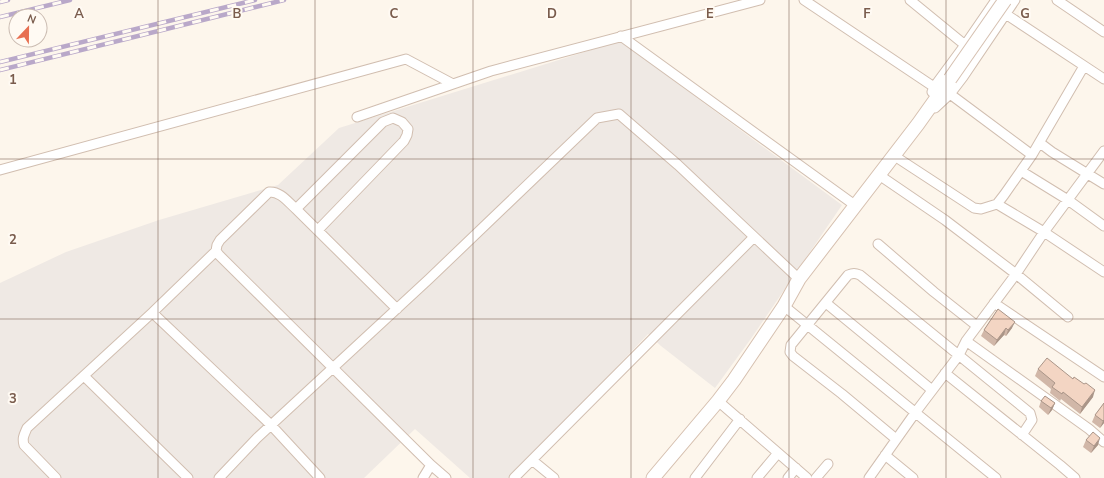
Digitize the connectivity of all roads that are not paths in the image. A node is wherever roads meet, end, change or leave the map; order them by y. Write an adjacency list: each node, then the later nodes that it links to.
1 (760, 0): 10 (street)
2 (804, 0): 15 (street)
3 (910, 0): 11 (street)
4 (1005, 0): 18 (street, bridge)
5 (1015, 0): 8 (street)
6 (1058, 0): 9 (street)
7 (994, 2): 8 (street); 11 (street)
8 (1006, 14): 12 (street); 16 (street)
9 (1104, 32)
10 (621, 36): 14 (street); 30 (street)
11 (965, 45): 15 (street)
12 (1084, 66): 13 (street); 19 (street)
13 (1104, 79)
14 (453, 84): 17 (street); 23 (street)
15 (934, 87): 18 (street)
16 (950, 94): 18 (street); 22 (street)
17 (357, 117)
18 (918, 124): 21 (street)
19 (1040, 143): 22 (street); 25 (street)
20 (1104, 151): 25 (street)
21 (893, 155): 26 (street); 29 (street)
22 (1032, 155): 24 (street)
23 (0, 170)
24 (1021, 170): 28 (street); 29 (street)
25 (1087, 173): 27 (street); 28 (street)
26 (879, 175): 30 (street); 39 (street)
27 (1104, 184)
28 (1068, 200): 32 (street); 34 (street)
29 (997, 204): 34 (street)
30 (856, 206): 40 (street)
31 (296, 209): 33 (street); 33 (street); 37 (street)
32 (1104, 226)
33 (318, 230): 44 (street)
34 (1044, 232): 38 (street); 39 (street)
35 (754, 237): 40 (street); 44 (street); 65 (street)
36 (878, 244): 48 (street)
37 (216, 251): 45 (street); 51 (street)
38 (1104, 272)
39 (1016, 274): 42 (street); 46 (street)
40 (799, 280): 43 (street)
41 (826, 302): 47 (street); 50 (street); 55 (street)
42 (994, 303): 48 (street); 54 (street)
43 (784, 306): 47 (street); 56 (street)
44 (398, 309): 51 (street)
45 (153, 312): 53 (street); 59 (street)
46 (1068, 317)
47 (807, 325): 57 (street); 61 (street)
48 (977, 326): 49 (street)
49 (966, 341): 50 (street); 62 (street)
50 (959, 355): 52 (street); 60 (street)
51 (333, 368): 59 (street); 67 (street)
52 (945, 373): 55 (street); 60 (street)
53 (84, 376): 70 (street); 71 (street)
54 (1104, 377)
55 (932, 390): 57 (street)
56 (718, 400): 58 (street); 78 (street)
57 (915, 413): 61 (street); 85 (street)
58 (740, 419): 63 (street); 79 (street)
59 (271, 426): 72 (street); 73 (street)
60 (1022, 435): 86 (street)
61 (896, 439): 64 (street)
62 (1104, 442)
63 (778, 453): 68 (street); 80 (street)
64 (885, 455): 69 (street); 84 (street)
65 (532, 460): 76 (street); 77 (street)
66 (828, 464): 83 (street)
67 (431, 465): 74 (street); 75 (street)
68 (796, 468): 81 (street); 82 (street)
69 (872, 477)
70 (56, 478)
71 (188, 478)
72 (219, 478)
73 (320, 478)
74 (423, 478)
75 (446, 478)
76 (514, 478)
77 (554, 478)
78 (653, 478)
79 (695, 478)
80 (757, 478)
81 (788, 478)
82 (807, 478)
83 (816, 478)
84 (913, 478)
85 (996, 478)
86 (1075, 478)

